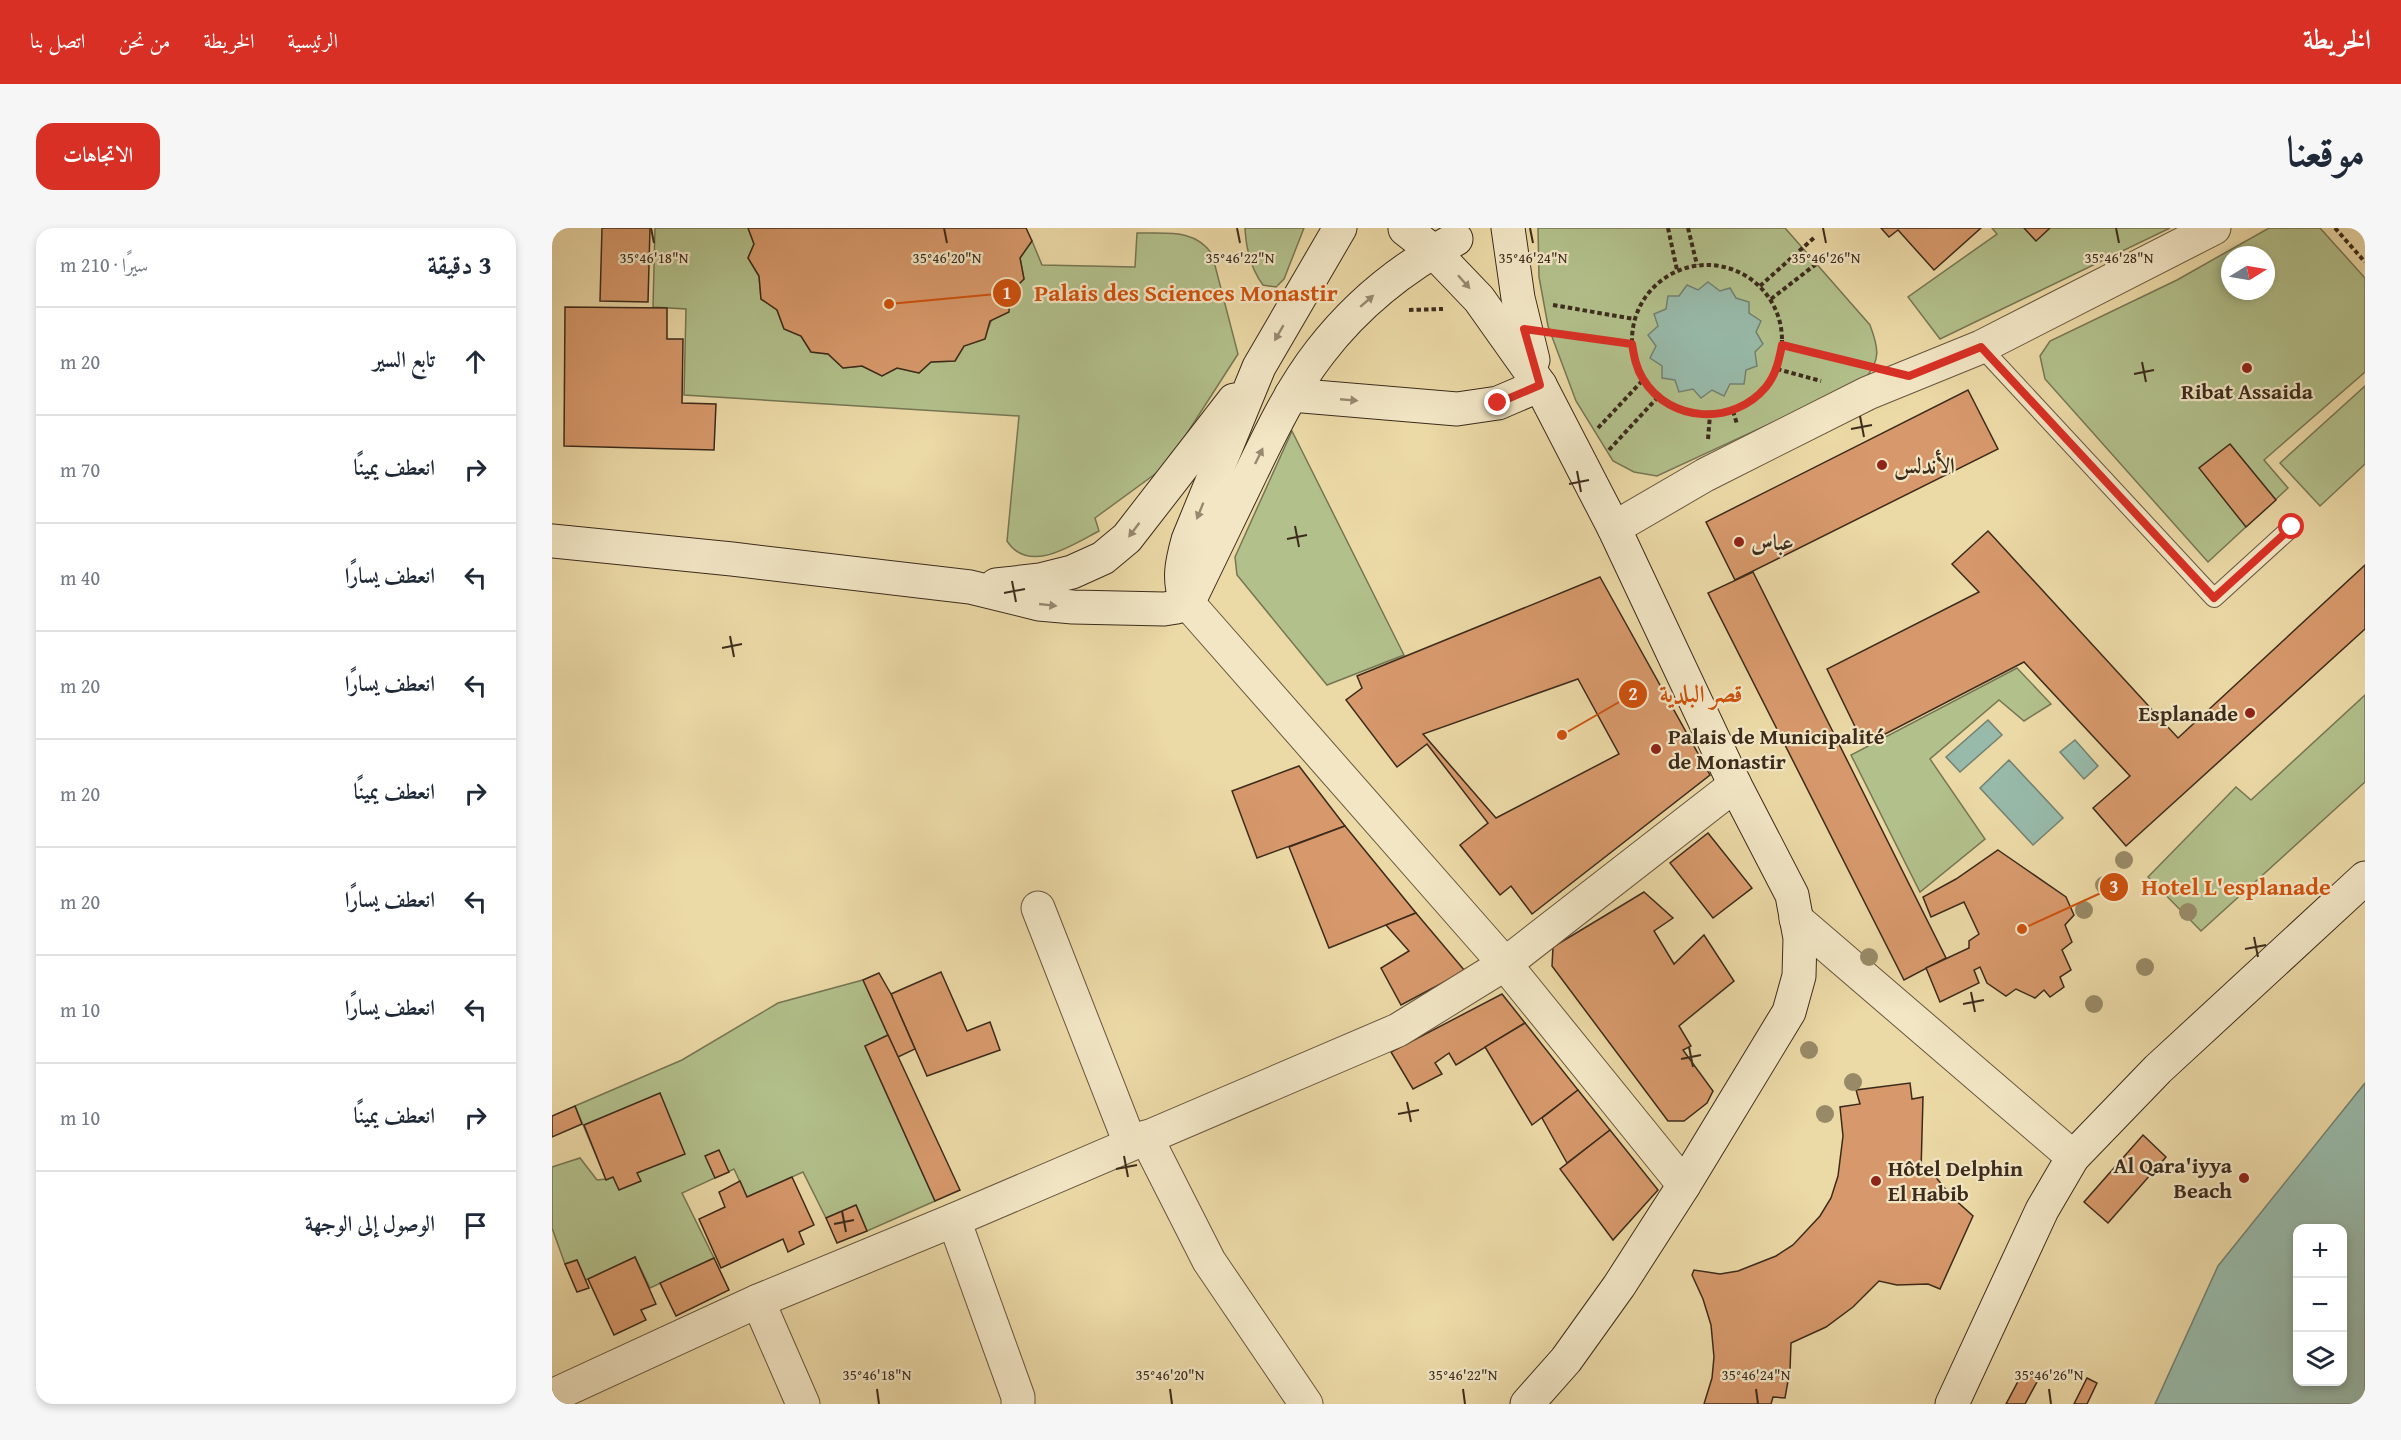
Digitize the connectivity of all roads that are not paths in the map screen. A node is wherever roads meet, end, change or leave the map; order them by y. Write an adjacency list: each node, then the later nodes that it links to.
1 (1340, 228): 7 (street, one-way to 7)
2 (1405, 228): 5 (street)
3 (1508, 228): 8 (street)
4 (2214, 228): 6 (street)
5 (1456, 239): 8 (street, one-way to 8); 9 (street, one-way to 5)
6 (1981, 347): 10 (lane); 11 (street)
7 (1259, 367): 13 (street, one-way to 13); 14 (street, one-way to 14)
8 (1540, 385): 9 (street, one-way to 8); 11 (street)
9 (1291, 395): 14 (street, one-way to 9)
10 (2292, 527)
11 (1614, 528): 15 (street)
12 (552, 541): 13 (street)
13 (970, 587): 14 (street, one-way to 14)
14 (1186, 602): 19 (street)
15 (1735, 785): 18 (street); 19 (street)
16 (2365, 878): 21 (street)
17 (1038, 908): 20 (street)
18 (1796, 919): 21 (street); 22 (street)
19 (1504, 964): 20 (street); 22 (street)
20 (1138, 1140): 23 (street); 28 (street)
21 (2073, 1157): 30 (street)
22 (1684, 1185): 29 (street)
23 (954, 1220): 24 (street); 27 (street)
24 (758, 1301): 25 (street); 26 (street)
25 (552, 1396)
26 (803, 1404)
27 (1018, 1404)
28 (1306, 1404)
29 (1527, 1404)
30 (1952, 1404)

